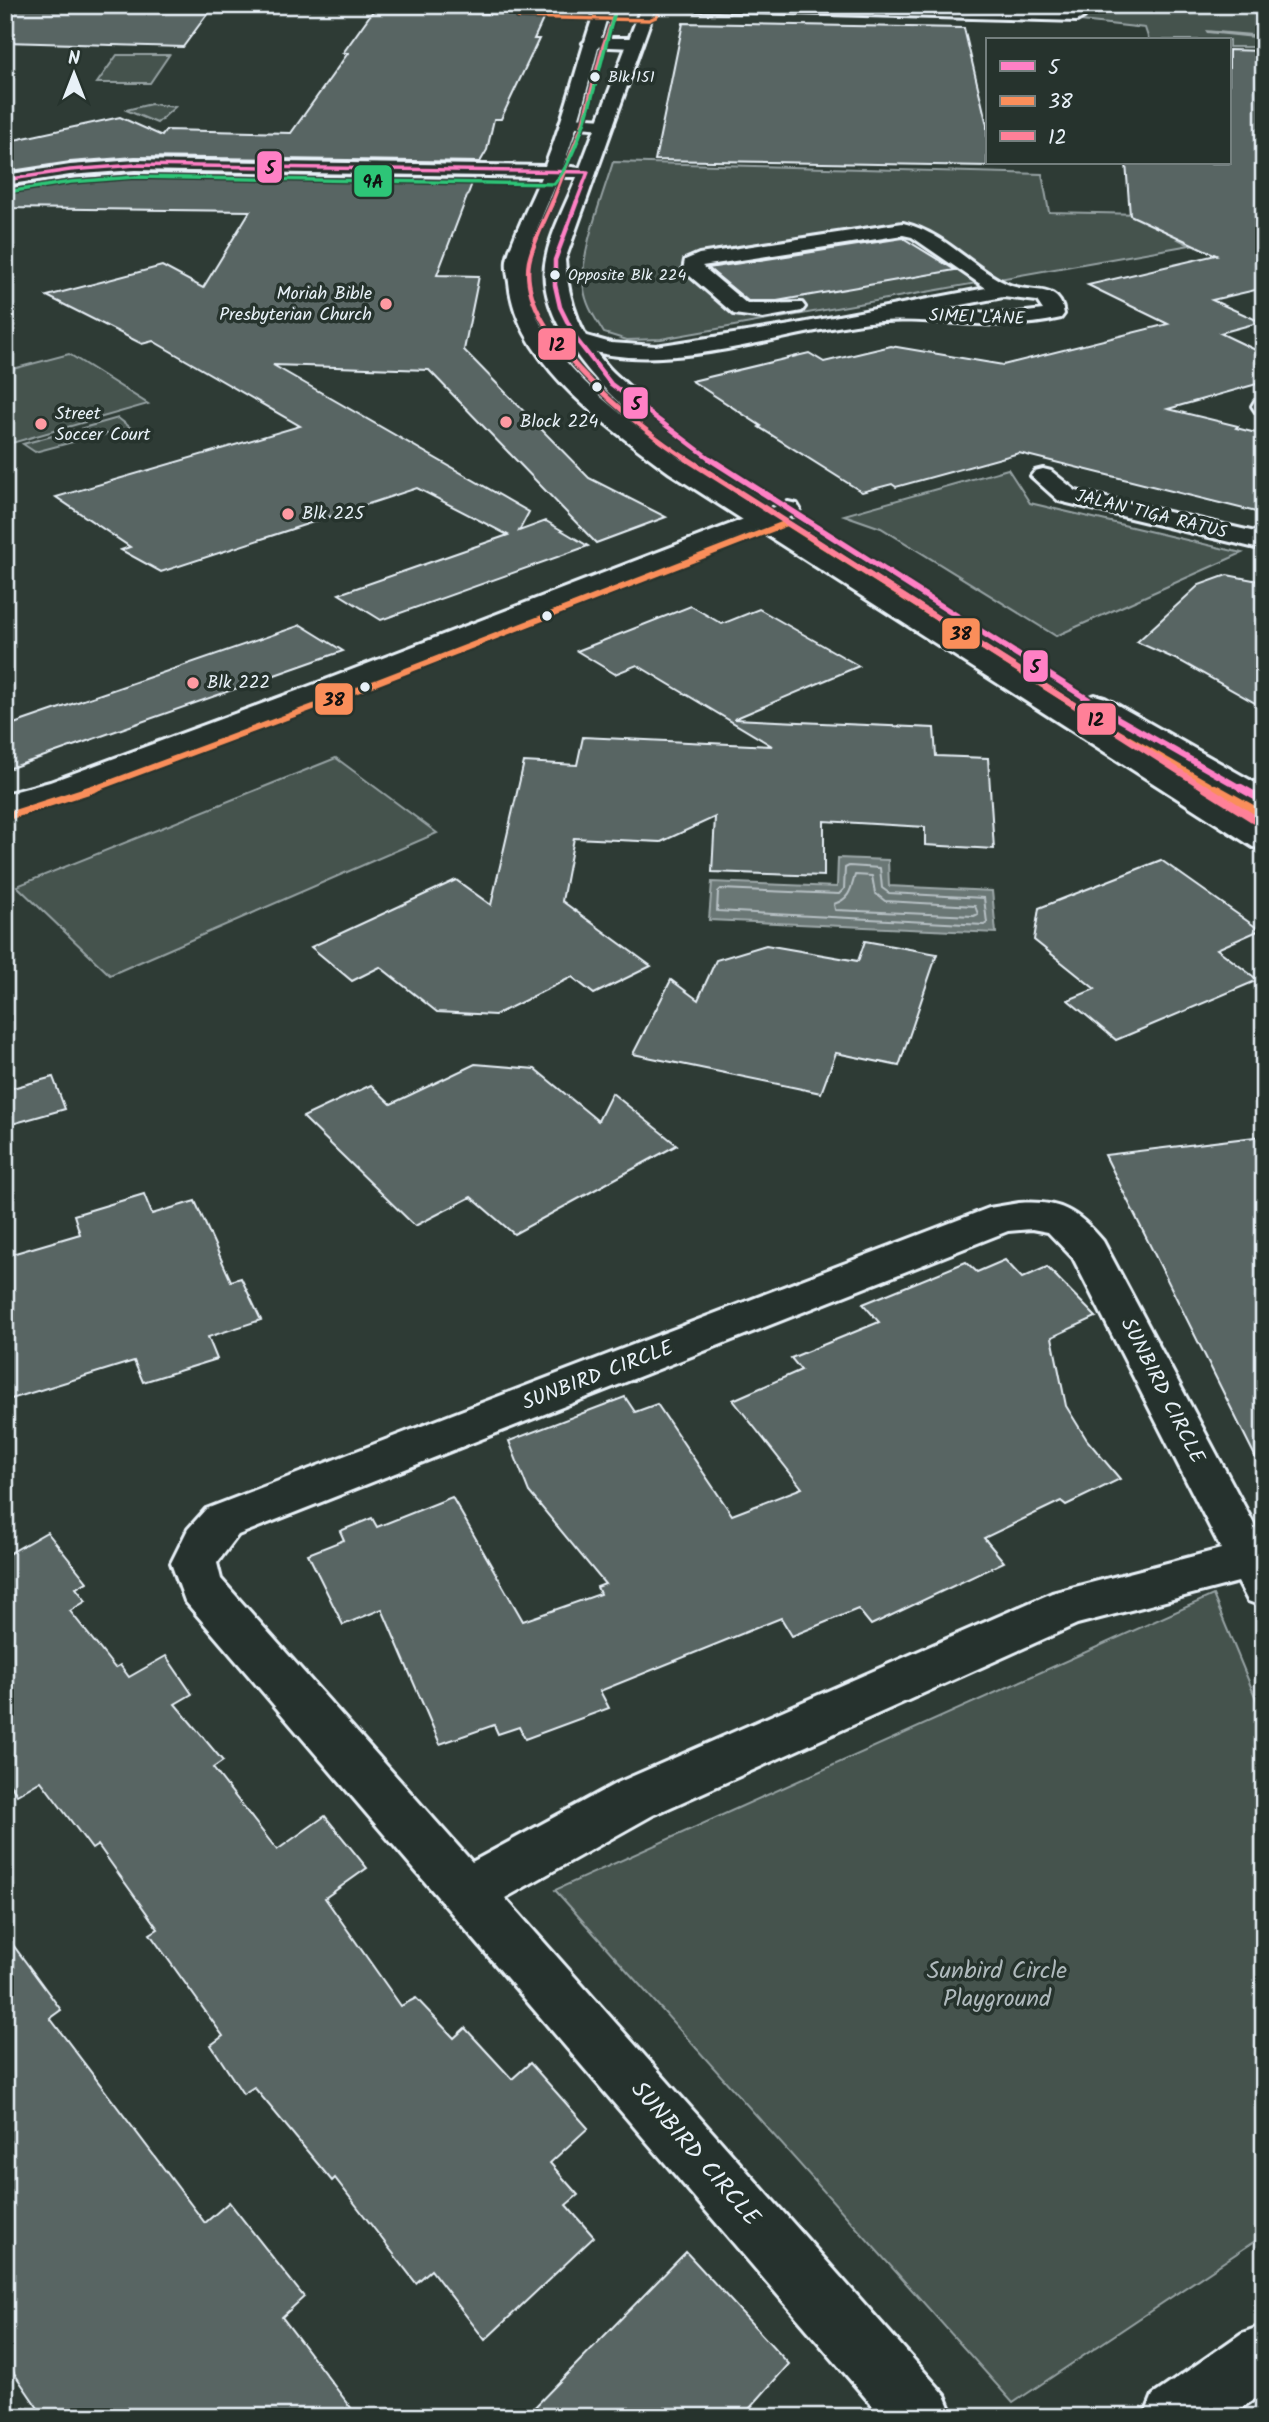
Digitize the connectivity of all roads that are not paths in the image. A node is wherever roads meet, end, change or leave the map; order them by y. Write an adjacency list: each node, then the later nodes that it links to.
1 (518, 5): 3 (main road)
2 (1038, 5): 7 (main road)
3 (604, 6): 4 (main road); 9 (main road)
4 (652, 6): 5 (main road); 10 (main road)
5 (931, 9): 6 (main road)
6 (969, 9): 7 (main road)
7 (998, 14): 8 (main road)
8 (1077, 17)
9 (591, 43): 10 (main road); 11 (main road)
10 (634, 43): 12 (main road)
11 (571, 122): 12 (main road); 13 (main road)
12 (605, 124): 15 (main road)
13 (549, 179): 14 (main road); 15 (main road); 16 (main road); 18 (main road)
14 (5, 180)
15 (585, 180): 17 (main road)
16 (5, 194)
17 (555, 260): 18 (main road); 26 (main road)
18 (517, 261): 33 (main road)
19 (979, 274): 20 (main road); 21 (main road); 22 (main road)
20 (953, 279)
21 (1003, 290): 23 (main road, SIMEI LANE); 23 (main road, SIMEI LANE)
22 (810, 304)
23 (870, 316): 24 (main road, SIMEI LANE)
24 (834, 323): 25 (main road, SIMEI LANE); 27 (main road)
25 (811, 327): 28 (main road); 29 (main road, SIMEI LANE)
26 (576, 339): 29 (main road, SIMEI LANE); 30 (main road)
27 (863, 341)
28 (838, 346)
29 (656, 352): 30 (main road, SIMEI LANE)
30 (611, 384): 32 (main road)
31 (1042, 476): 34 (main road, JALAN TIGA RATUS)
32 (788, 509): 33 (main road); 35 (main road)
33 (761, 521): 36 (main road); 37 (main road)
34 (1264, 542)
35 (1264, 801)
36 (5, 804)
37 (1264, 840)
38 (1256, 1574): 39 (main road, SUNBIRD CIRCLE); 39 (main road, SUNBIRD CIRCLE)
39 (467, 1892): 41 (main road, SUNBIRD CIRCLE)
40 (1264, 2354): 42 (main road)
41 (923, 2417)
42 (1175, 2417)

